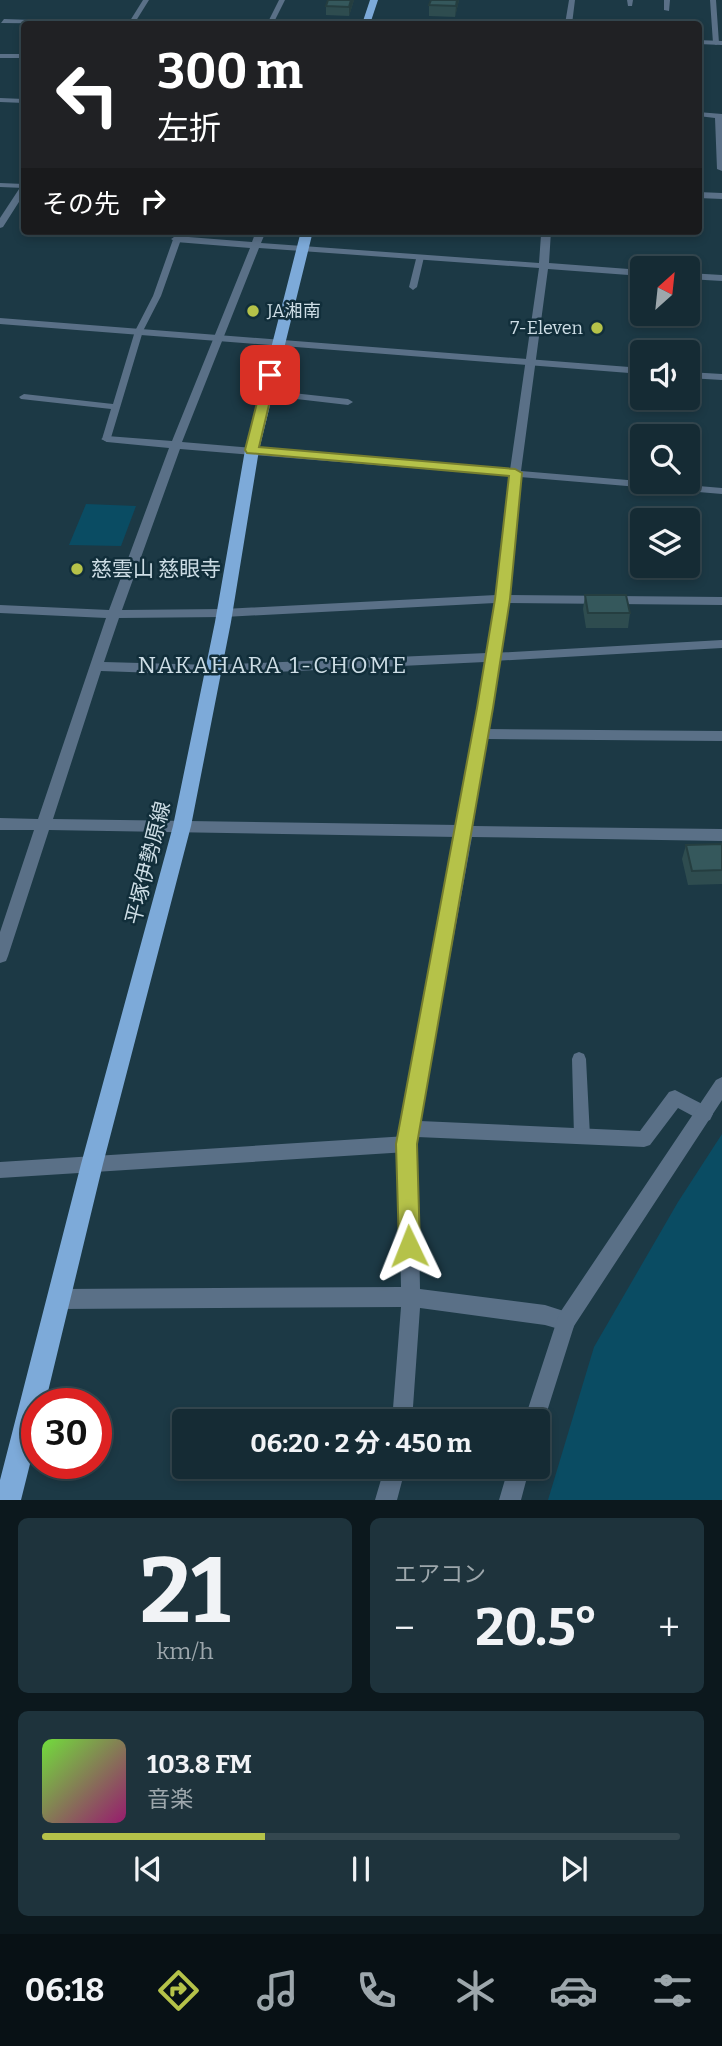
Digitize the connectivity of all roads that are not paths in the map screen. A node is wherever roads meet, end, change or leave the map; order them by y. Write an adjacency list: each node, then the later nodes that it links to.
1 (146, 0): 9 (street)
2 (282, 0): 10 (street)
3 (374, 0): 11 (main road)
4 (572, 0): 12 (street)
5 (667, 0): 7 (lane)
6 (713, 0): 14 (lane)
7 (667, 10)
8 (4, 21): 13 (street)
9 (133, 21)
10 (272, 21)
11 (367, 21)
12 (569, 21)
13 (21, 22)
14 (719, 43)
15 (0, 56): 16 (lane)
16 (21, 56)
17 (0, 100): 18 (street)
18 (21, 101)
19 (702, 114): 20 (street)
20 (721, 115): 21 (street)
21 (721, 169)
22 (0, 185): 23 (lane)
23 (21, 187)
24 (21, 192): 27 (street)
25 (702, 195): 26 (street)
26 (722, 196)
27 (0, 225)
28 (178, 235): 32 (street); 40 (lane)
29 (259, 235): 32 (street)
30 (546, 235): 34 (street)
31 (304, 243): 32 (street); 33 (street); 42 (main road, 平塚伊勢原線)
32 (255, 246): 41 (street)
33 (420, 257): 34 (street); 38 (lane)
34 (544, 266): 35 (street); 43 (street)
35 (630, 272)
36 (700, 277): 37 (street)
37 (722, 278)
38 (413, 287)
39 (0, 321): 40 (street)
40 (139, 331): 41 (street); 50 (lane)
41 (218, 338): 42 (street); 52 (street)
42 (278, 342): 43 (street); 47 (main road, 平塚伊勢原線)
43 (530, 362): 44 (street); 54 (street)
44 (630, 370)
45 (700, 375): 46 (street)
46 (722, 377)
47 (265, 393): 49 (lane); 53 (main road, 平塚伊勢原線)
48 (24, 397): 50 (lane)
49 (348, 402)
50 (117, 407): 51 (lane)
51 (107, 439): 52 (street)
52 (176, 444): 53 (street); 59 (street)
53 (252, 450): 54 (street); 60 (main road, 平塚伊勢原線)
54 (515, 473): 55 (street); 56 (street)
55 (722, 491)
56 (502, 599): 57 (street); 60 (street); 62 (street)
57 (722, 601)
58 (0, 609): 59 (street)
59 (114, 613): 60 (street); 63 (street)
60 (224, 613): 64 (main road, 平塚伊勢原線)
61 (722, 644): 62 (lane)
62 (493, 657): 64 (street); 65 (street)
63 (96, 666): 64 (street); 68 (street)
64 (214, 670): 69 (main road, 平塚伊勢原線)
65 (481, 734): 66 (street); 70 (street)
66 (722, 736)
67 (0, 824): 68 (street)
68 (44, 824): 69 (street); 72 (street)
69 (182, 825): 70 (street); 78 (main road, 平塚伊勢原線)
70 (465, 832): 71 (street); 76 (street)
71 (722, 835)
72 (0, 956)
73 (579, 1059): 77 (lane)
74 (722, 1085): 75 (street)
75 (704, 1114): 77 (street); 82 (street)
76 (408, 1136): 77 (street); 78 (street); 80 (street)
77 (582, 1136)
78 (92, 1164): 79 (street); 81 (main road, 平塚伊勢原線)
79 (0, 1170)
80 (411, 1297): 81 (street); 82 (street); 83 (street)
81 (60, 1299): 87 (main road, 平塚伊勢原線)
82 (566, 1321): 84 (street)
83 (403, 1409)
84 (538, 1409)
85 (392, 1479): 88 (street)
86 (516, 1479): 89 (street)
87 (8, 1500)
88 (386, 1500)
89 (510, 1500)

